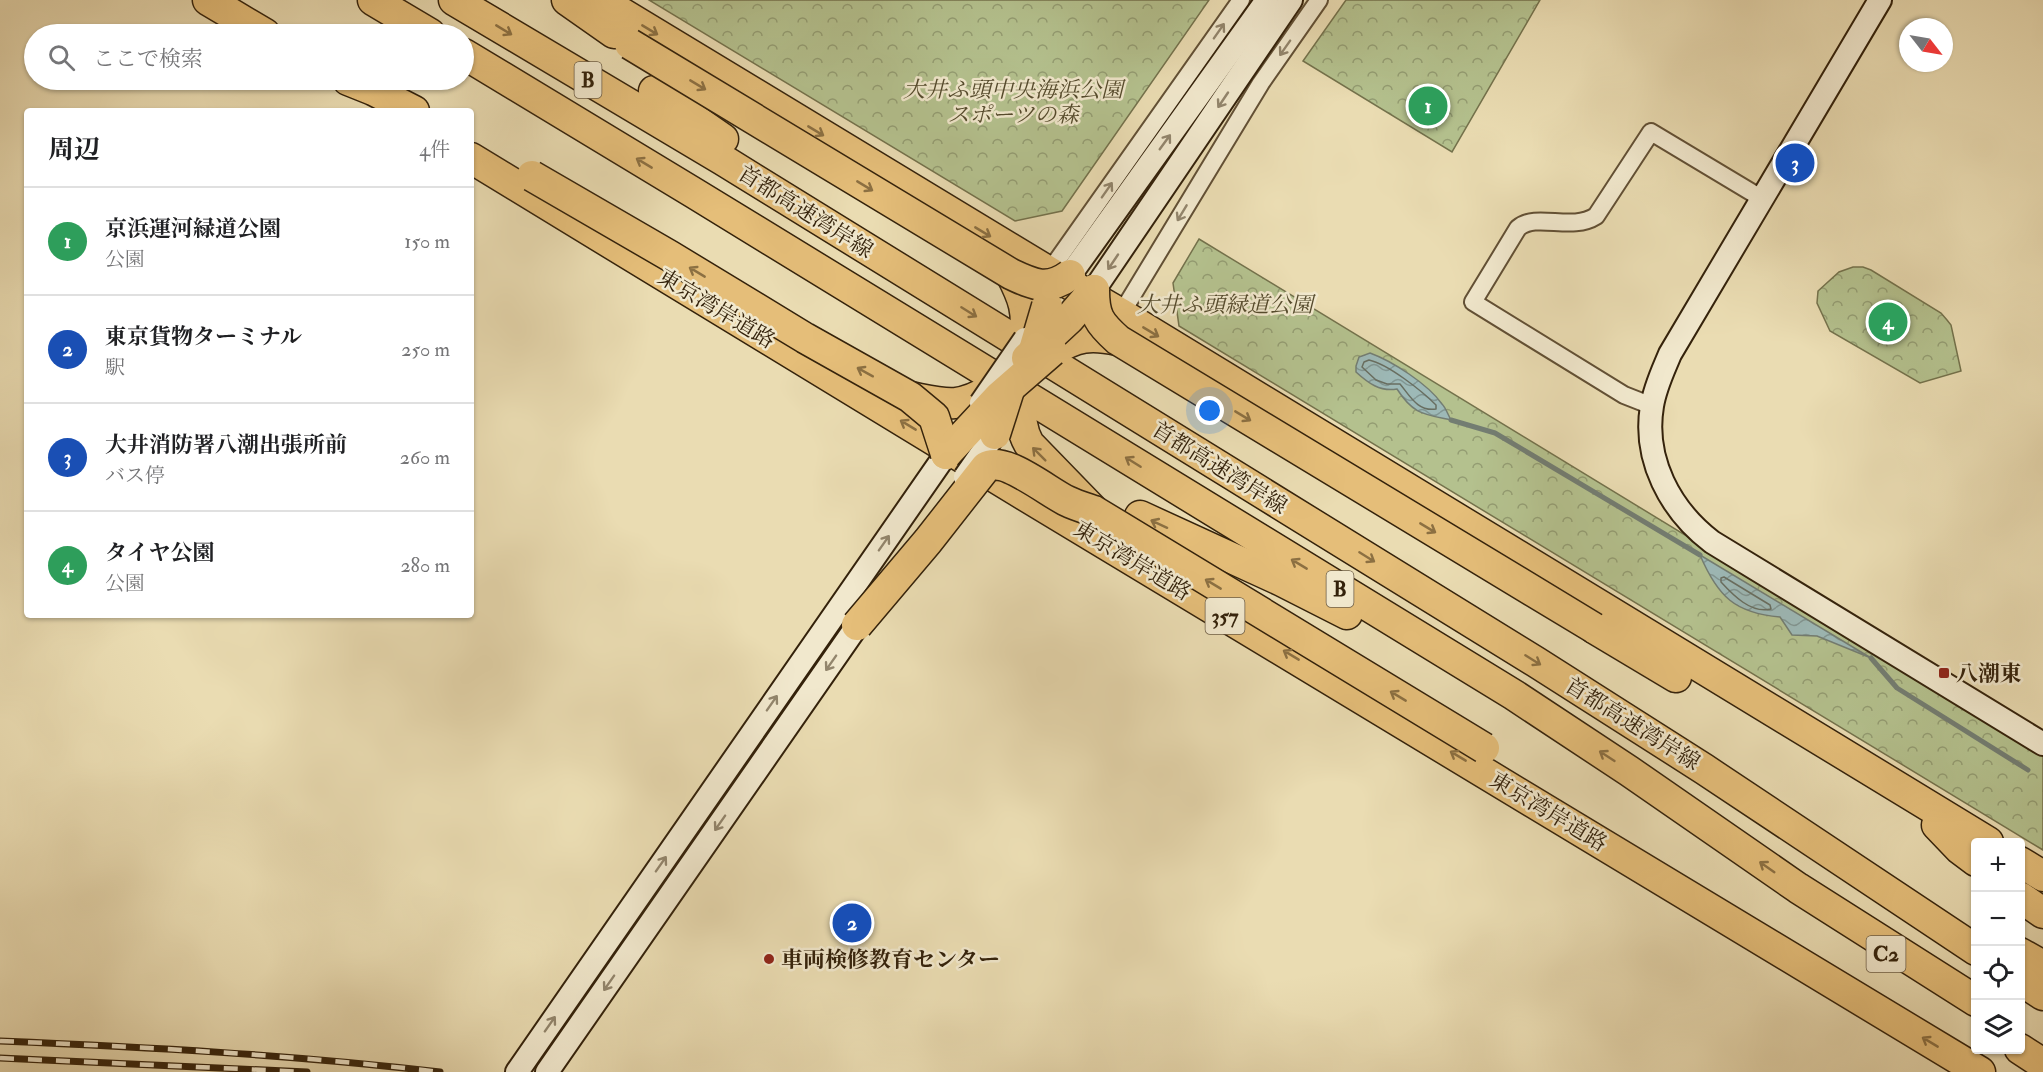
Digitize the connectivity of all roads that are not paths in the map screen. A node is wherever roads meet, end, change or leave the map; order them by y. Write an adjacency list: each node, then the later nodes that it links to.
1 (208, 0): 11 (highway)
2 (373, 0): 12 (highway)
3 (454, 0): 24 (highway, 首都高速湾岸線 / B, one-way to 24)
4 (567, 0): 22 (highway, one-way to 22, bridge)
5 (600, 0): 23 (highway, one-way to 23)
6 (1241, 0): 23 (street, one-way to 6)
7 (1267, 0): 23 (street, one-way to 7)
8 (1292, 0): 23 (street, one-way to 23)
9 (1319, 0): 26 (street, one-way to 26)
10 (1880, 0): 21 (street)
11 (249, 24)
12 (413, 24)
13 (474, 60): 37 (highway, 首都高速湾岸線 / B, one-way to 13)
14 (357, 90): 17 (highway)
15 (373, 90): 18 (highway)
16 (654, 91): 24 (highway)
17 (387, 108)
18 (408, 108)
19 (474, 144): 28 (highway, one-way to 19, bridge)
20 (474, 160): 49 (highway, 東京湾岸道路 / 357, one-way to 20)
21 (1761, 198): 29 (street); 29 (street)
22 (1011, 274): 23 (highway, bridge); 27 (highway)
23 (1071, 279): 25 (street, bridge); 26 (highway); 26 (highway, bridge); 27 (highway, bridge)
24 (937, 292): 39 (highway, 首都高速湾岸線 / B, one-way to 39)
25 (1047, 306): 27 (highway, bridge)
26 (1120, 327): 27 (highway); 35 (highway, one-way to 35, bridge); 36 (highway, one-way to 36)
27 (1022, 369): 28 (highway, bridge); 30 (highway, bridge); 31 (highway, bridge); 32 (highway, one-way to 27)
28 (910, 397): 31 (highway, bridge)
29 (1652, 406): 38 (street)
30 (995, 434): 34 (street, bridge)
31 (946, 454): 61 (street, one-way to 31)
32 (1094, 511): 34 (highway, bridge); 49 (highway, one-way to 32, bridge)
33 (1140, 516): 37 (highway, one-way to 33)
34 (857, 625): 62 (street, one-way to 62)
35 (1594, 628): 36 (highway); 42 (highway)
36 (1712, 675): 40 (highway)
37 (1514, 695): 45 (highway, 首都高速湾岸線 / B, one-way to 37)
38 (2043, 744)
39 (1704, 769): 48 (highway); 50 (highway, 首都高速湾岸線 / B)
40 (1903, 791): 41 (highway); 42 (highway)
41 (1980, 838)
42 (1968, 855)
43 (2025, 865): 44 (highway)
44 (2043, 876)
45 (1798, 888): 55 (highway, 首都高速湾岸線 / B); 56 (highway, C2)
46 (2025, 900): 47 (highway)
47 (2043, 913)
48 (1971, 924)
49 (1746, 930): 63 (highway, 東京湾岸道路 / 357, one-way to 49)
50 (1971, 947)
51 (2025, 956): 52 (highway)
52 (2043, 966)
53 (2025, 983): 54 (highway)
54 (2043, 995)
55 (1974, 1000)
56 (1971, 1014)
57 (2025, 1032): 58 (highway)
58 (2043, 1042)
59 (2025, 1052): 60 (highway)
60 (2043, 1064)
61 (517, 1072)
62 (547, 1072)
63 (1980, 1072)

